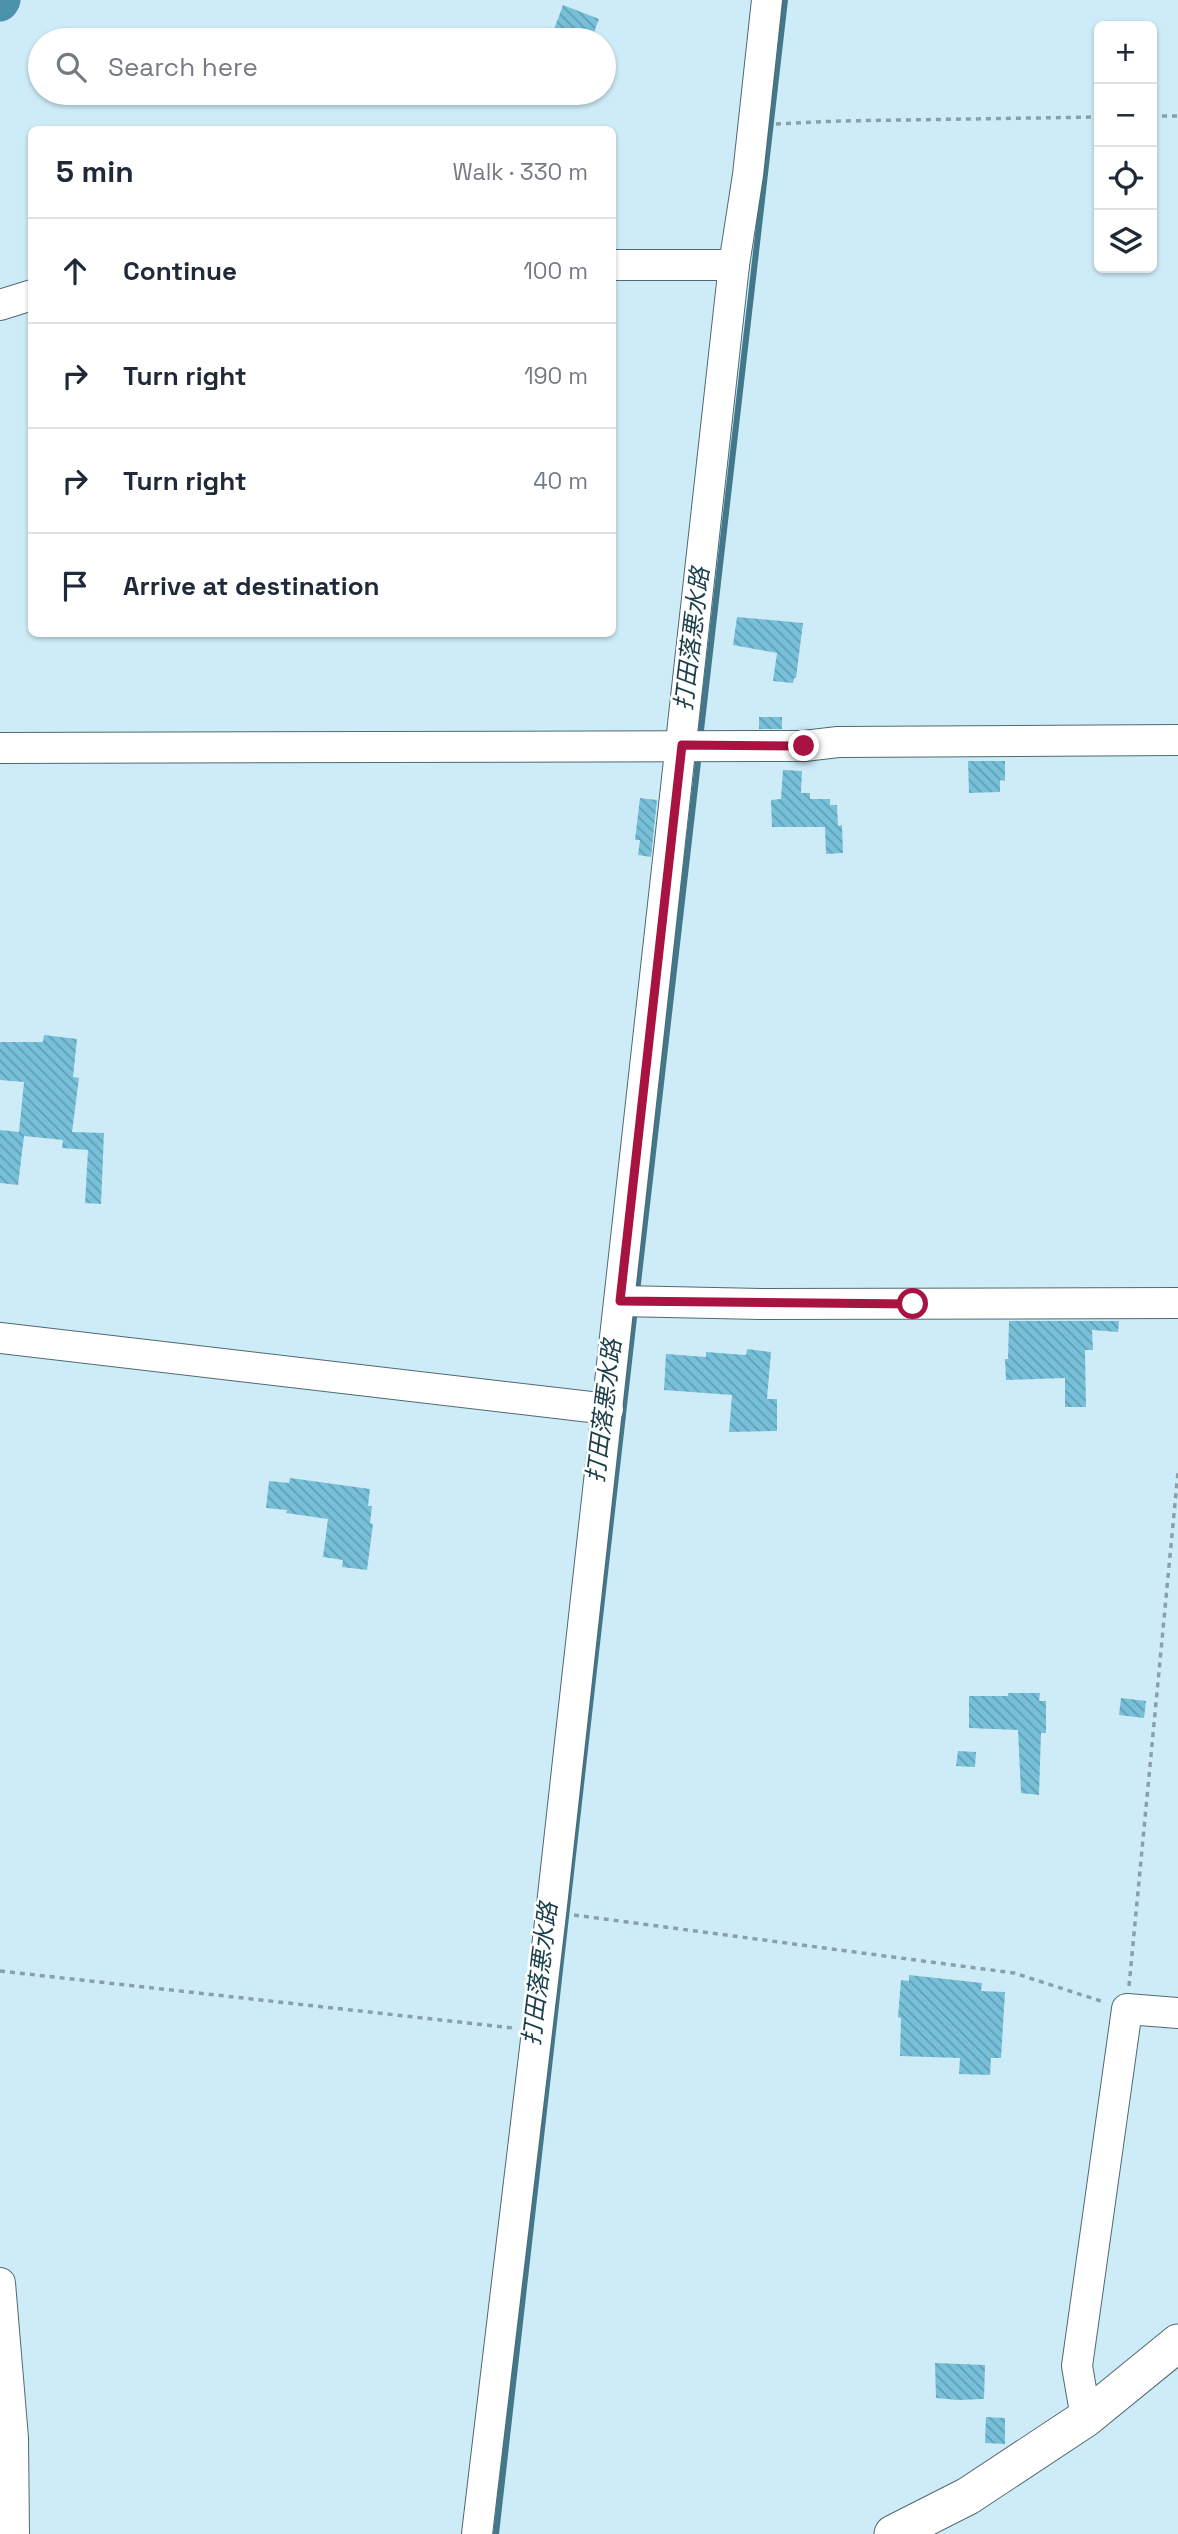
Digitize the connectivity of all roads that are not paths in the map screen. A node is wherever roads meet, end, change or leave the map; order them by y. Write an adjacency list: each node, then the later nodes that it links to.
1 (767, 0): 3 (street)
2 (616, 265): 3 (street)
3 (734, 265): 7 (street)
4 (28, 296): 5 (street)
5 (0, 305)
6 (1178, 740): 7 (street)
7 (682, 745): 8 (street); 9 (street)
8 (0, 751)
9 (620, 1301): 10 (street); 12 (street)
10 (1178, 1303)
11 (0, 1338): 12 (street)
12 (608, 1409): 18 (street)
13 (1178, 2013): 16 (street)
14 (0, 2283): 17 (street)
15 (1178, 2343): 16 (main road)
16 (1086, 2417): 19 (main road)
17 (14, 2534)
18 (477, 2534)
19 (893, 2534)

